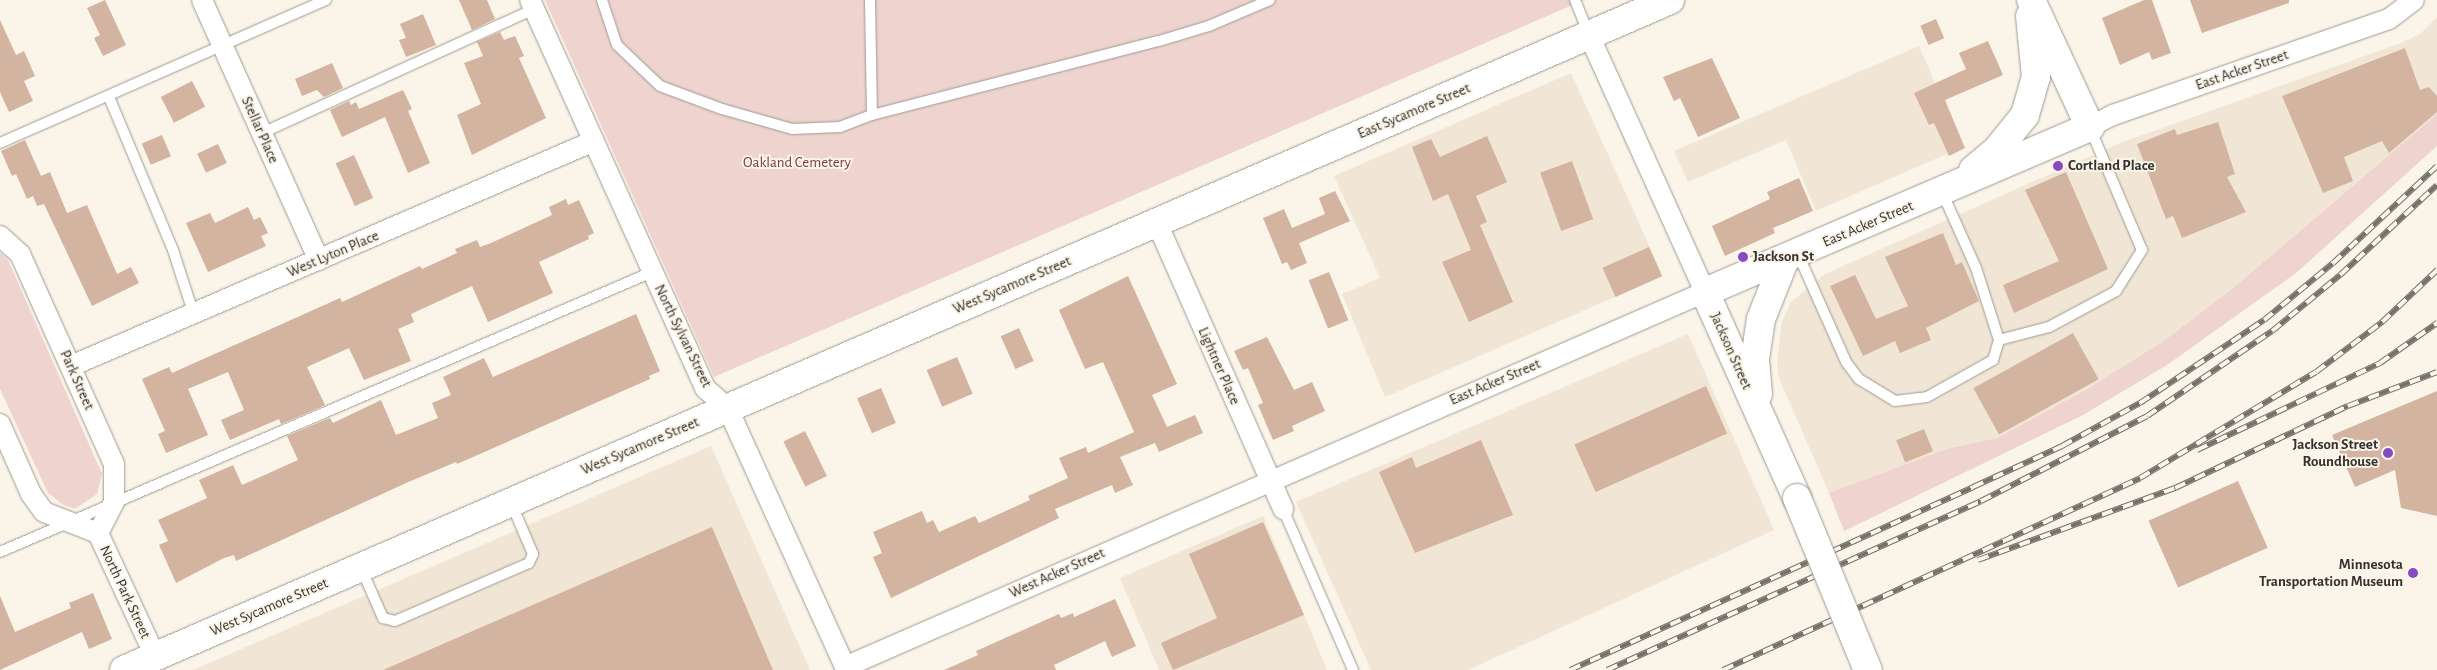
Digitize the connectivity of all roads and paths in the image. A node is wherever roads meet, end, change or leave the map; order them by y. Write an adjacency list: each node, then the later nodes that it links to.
1 (202, 0): 12 (street, Stellar Place)
2 (326, 0): 12 (lane)
3 (602, 0): 14 (lane)
4 (870, 0): 14 (lane)
5 (1270, 0): 14 (lane)
6 (1575, 0): 11 (lane)
7 (1670, 0): 11 (street, East Sycamore Street)
8 (2029, 0): 15 (street); 19 (street)
9 (2414, 0): 15 (street, East Acker Street)
10 (532, 5): 16 (lane); 17 (street, North Sylvan Street)
11 (1590, 35): 20 (street, East Sycamore Street); 25 (street, Jackson Street)
12 (223, 45): 13 (lane); 16 (street, Stellar Place)
13 (109, 97): 18 (lane); 26 (lane)
14 (872, 115)
15 (2090, 127): 19 (street, East Acker Street); 27 (lane)
16 (262, 133): 23 (street, Stellar Place)
17 (594, 141): 23 (street, West Lyton Place); 24 (street, North Sylvan Street)
18 (0, 143)
19 (1948, 189): 22 (street, East Acker Street); 27 (lane)
20 (1157, 223): 29 (street, West Sycamore Street); 32 (street, Lightner Place)
21 (0, 236): 28 (street, Park Street)
22 (1792, 257): 25 (street, East Acker Street); 27 (lane); 30 (street)
23 (319, 260): 26 (street, West Lyton Place)
24 (652, 272): 29 (street, North Sylvan Street); 33 (lane)
25 (1705, 292): 30 (street, Jackson Street); 32 (street, East Acker Street)
26 (193, 312): 28 (street, West Lyton Place)
27 (1999, 340)
28 (71, 366): 33 (street, Park Street)
29 (728, 408): 34 (street, West Sycamore Street); 41 (street, North Sylvan Street)
30 (1761, 418): 44 (street, Jackson Street, bridge)
31 (0, 424): 36 (street, North Park Street)
32 (1268, 480): 35 (street, Lightner Place); 41 (street, West Acker Street)
33 (114, 502): 36 (lane); 37 (street, Park Street)
34 (511, 503): 39 (street, West Sycamore Street); 39 (lane)
35 (1283, 509): 43 (lane)
36 (68, 522): 37 (street, North Park Street); 38 (lane)
37 (98, 533): 40 (street, North Park Street)
38 (0, 552)
39 (361, 567): 40 (street, West Sycamore Street)
40 (158, 663): 42 (street, West Sycamore Street)
41 (846, 668)
42 (124, 670)
43 (1353, 670)
44 (1868, 670)

